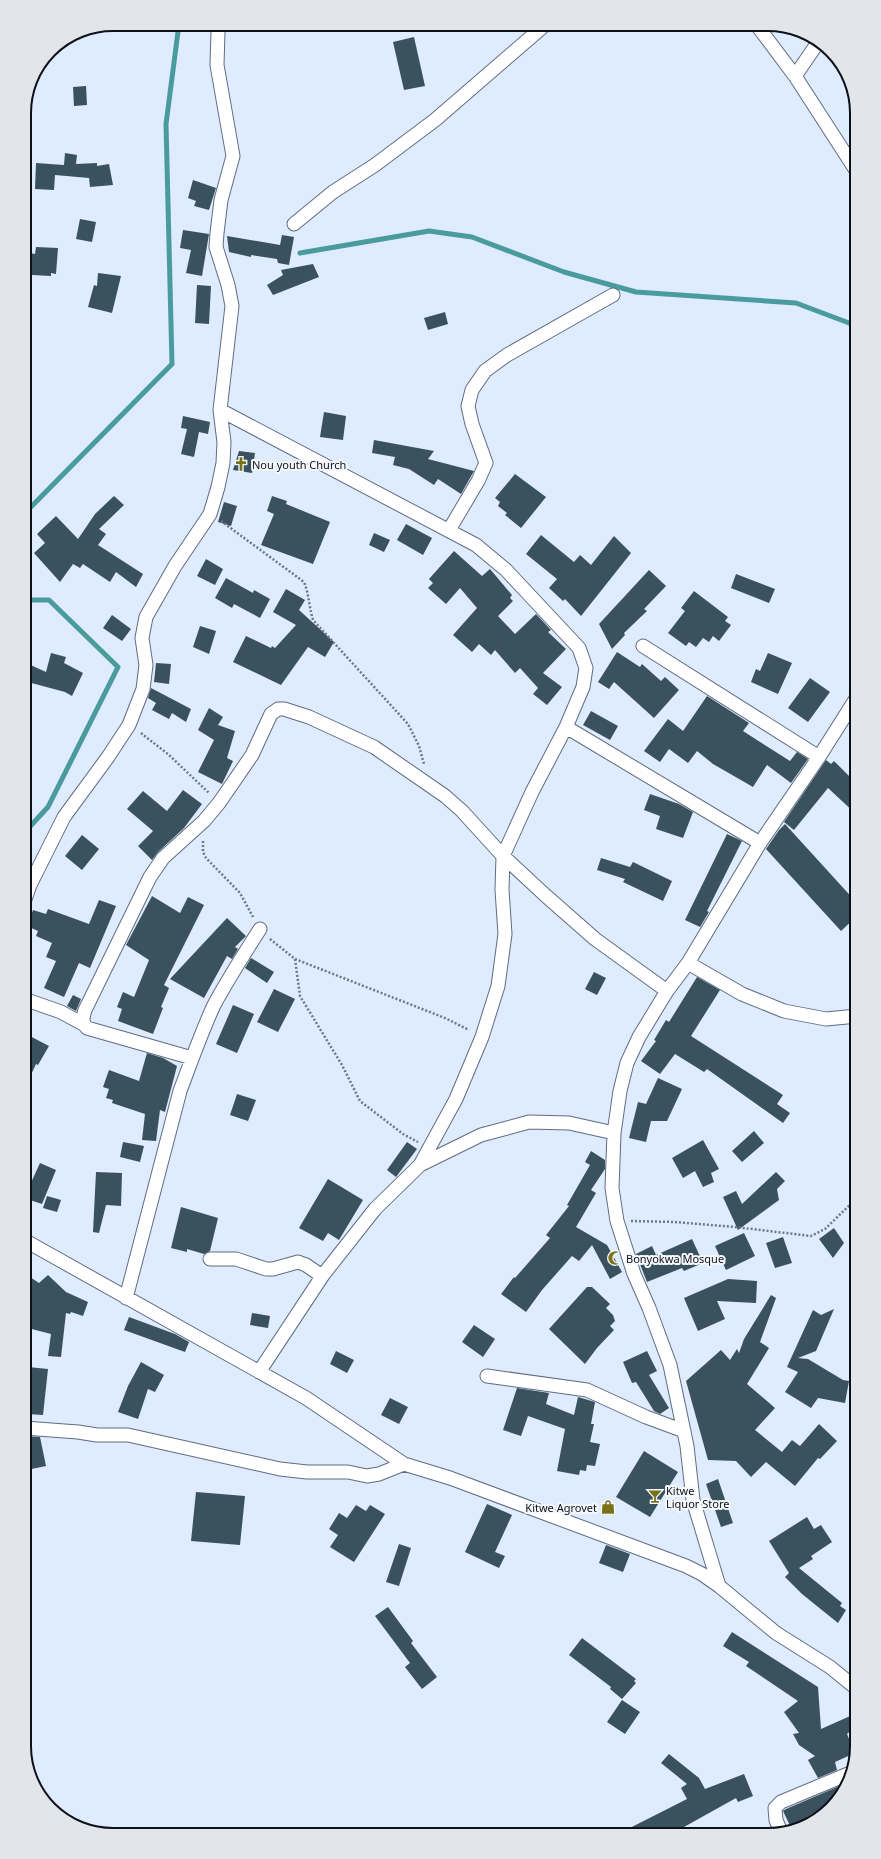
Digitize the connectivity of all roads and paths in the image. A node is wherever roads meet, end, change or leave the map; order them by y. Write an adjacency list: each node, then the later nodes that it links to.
1 (218, 31): 9 (street)
2 (538, 31): 7 (street)
3 (761, 31): 5 (street)
4 (815, 46): 5 (street)
5 (795, 76): 6 (street)
6 (850, 161)
7 (294, 224)
8 (613, 295): 11 (street)
9 (220, 410): 10 (street); 11 (street)
10 (210, 514): 14 (street); 17 (path)
11 (449, 530): 15 (street)
12 (643, 646): 16 (street)
13 (850, 708): 16 (street)
14 (129, 725): 18 (path); 22 (street)
15 (566, 727): 20 (street); 21 (street)
16 (819, 757): 20 (street)
17 (425, 766)
18 (219, 803): 19 (street); 21 (street)
19 (204, 821): 23 (path); 29 (street)
20 (760, 843): 25 (street)
21 (503, 856): 26 (street); 30 (street)
22 (31, 883)
23 (260, 929): 24 (path); 31 (street)
24 (295, 959): 30 (path); 33 (path)
25 (688, 963): 26 (street); 28 (street)
26 (667, 991): 32 (street)
27 (31, 1001): 29 (street)
28 (850, 1017)
29 (84, 1024): 31 (street)
30 (482, 1037): 33 (street)
31 (192, 1058): 40 (street)
32 (614, 1133): 34 (street); 36 (street)
33 (429, 1148): 34 (street)
34 (420, 1165): 39 (street)
35 (850, 1205): 36 (path)
36 (617, 1221): 44 (street)
37 (31, 1244): 40 (street)
38 (210, 1259): 39 (street)
39 (322, 1276): 41 (street)
40 (126, 1298): 41 (street)
41 (259, 1372): 45 (street)
42 (487, 1376): 44 (street)
43 (31, 1429): 45 (street)
44 (684, 1431): 46 (street)
45 (404, 1464): 46 (street)
46 (719, 1586): 47 (street)
47 (850, 1683)
48 (844, 1775): 49 (street)
49 (779, 1827)

